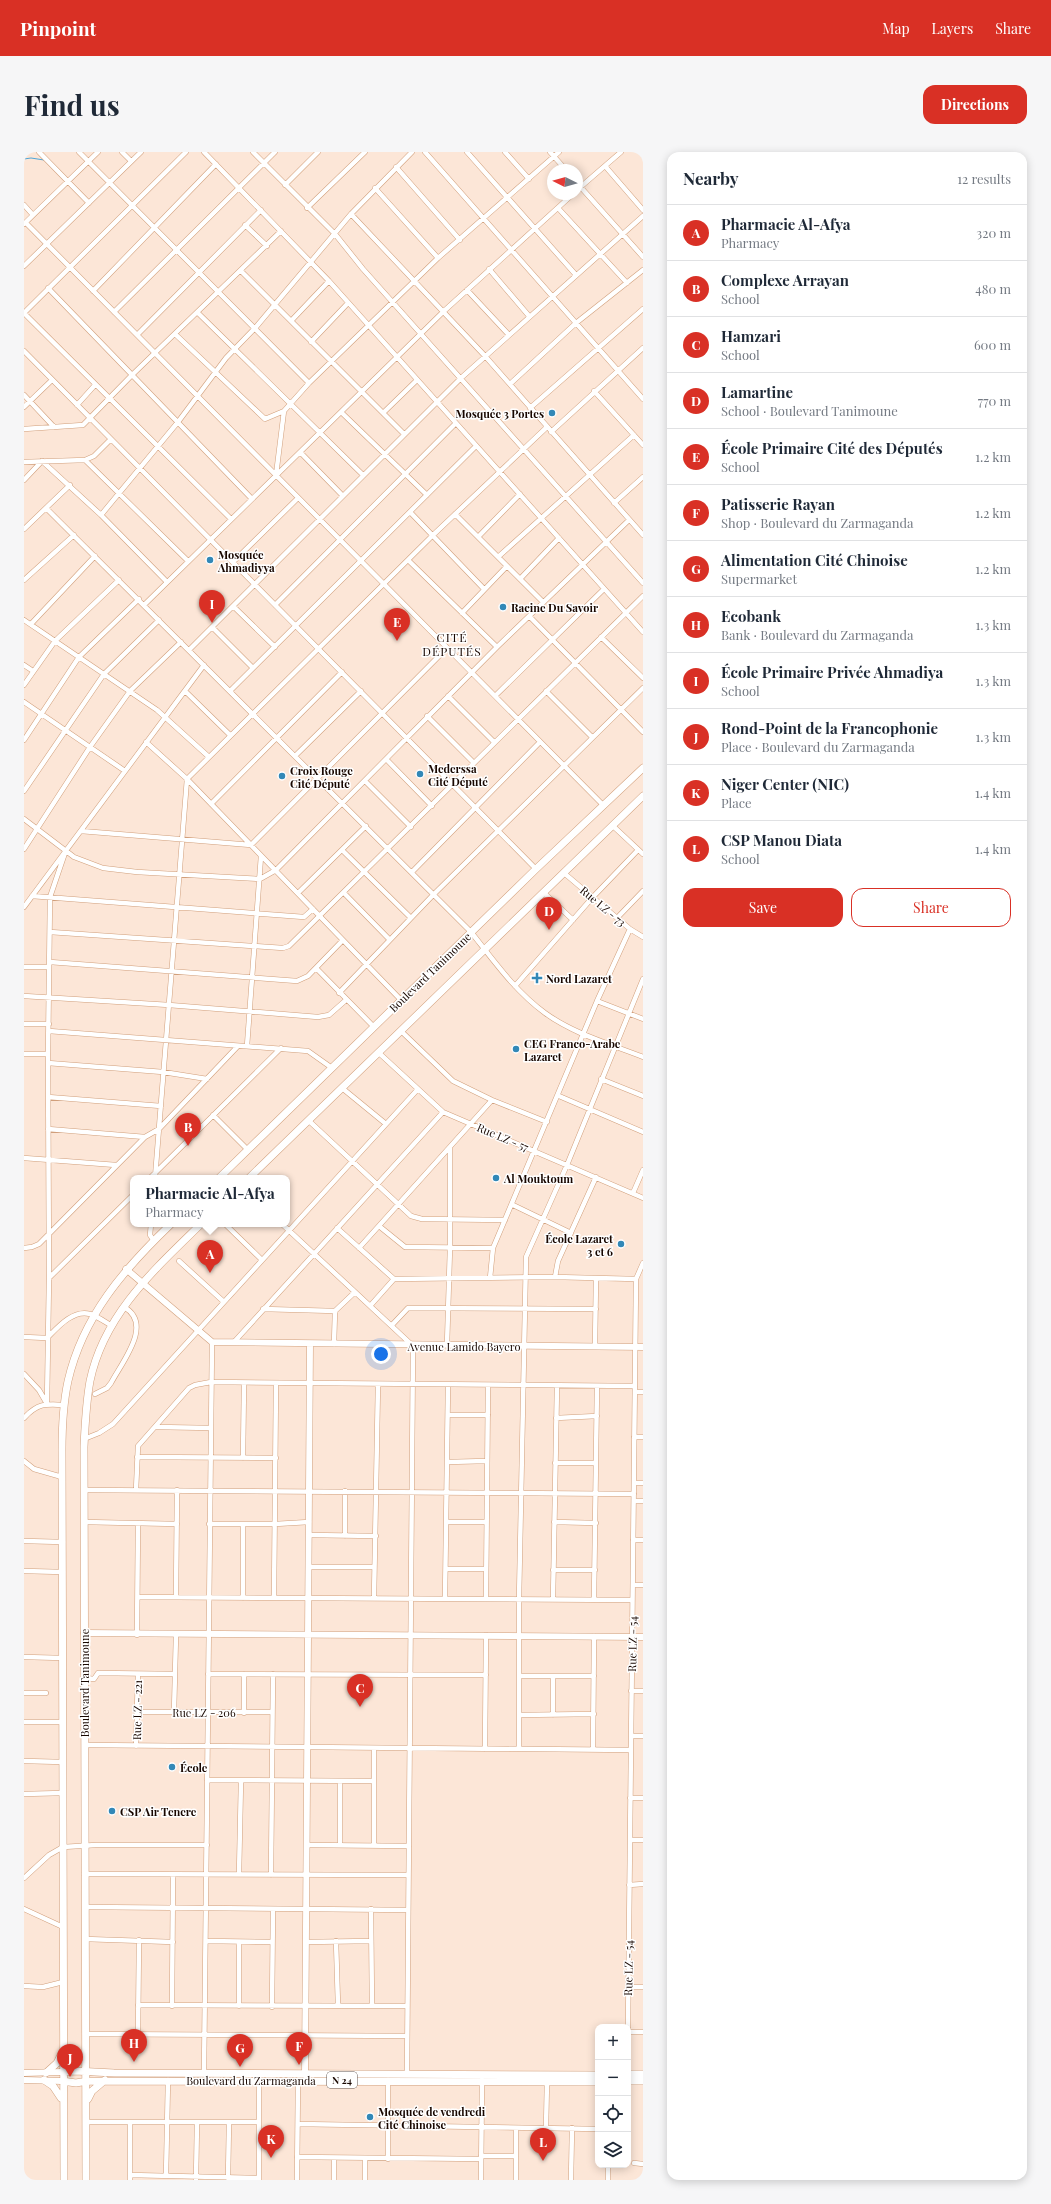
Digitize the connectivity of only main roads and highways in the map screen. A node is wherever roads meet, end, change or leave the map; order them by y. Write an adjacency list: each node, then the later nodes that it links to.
1 (643, 768): 3 (main road, Boulevard Tanimoune)
2 (643, 796): 4 (main road, Boulevard Tanimoune)
3 (222, 1175)
4 (252, 1175)
5 (168, 1227): 7 (main road, Boulevard Tanimoune)
6 (198, 1227): 8 (main road, Boulevard Tanimoune)
7 (63, 2049): 9 (main road, Boulevard Tanimoune); 11 (main road)
8 (86, 2052): 10 (main road, Boulevard Tanimoune); 15 (main road)
9 (62, 2072): 10 (main road, Boulevard du Zarmaganda / N 24); 20 (main road, Boulevard Tanimoune)
10 (87, 2072): 15 (main road, Boulevard du Zarmaganda / N 24); 21 (main road, Boulevard Tanimoune)
11 (46, 2073)
12 (631, 2074): 13 (main road)
13 (643, 2074)
14 (595, 2075): 18 (main road, Boulevard du Zarmaganda / N 24)
15 (104, 2077): 16 (main road, Boulevard du Zarmaganda / N 24); 16 (main road, Boulevard du Zarmaganda / N 24); 21 (main road, Boulevard du Zarmaganda / N 24); 26 (main road)
16 (237, 2077): 17 (main road, Boulevard du Zarmaganda / N 24)
17 (259, 2077): 18 (main road, Boulevard du Zarmaganda / N 24); 18 (main road, Boulevard du Zarmaganda / N 24)
18 (419, 2077): 24 (main road, Boulevard du Zarmaganda / N 24)
19 (44, 2080): 25 (main road)
20 (62, 2081): 21 (main road, Boulevard du Zarmaganda / N 24); 25 (main road, Boulevard Tanimoune)
21 (87, 2081): 26 (main road, Boulevard Tanimoune)
22 (631, 2081): 23 (main road)
23 (643, 2081)
24 (595, 2082)
25 (63, 2100): 27 (main road, Boulevard Tanimoune)
26 (87, 2103): 28 (main road, Boulevard Tanimoune)
27 (64, 2180)
28 (86, 2180)

